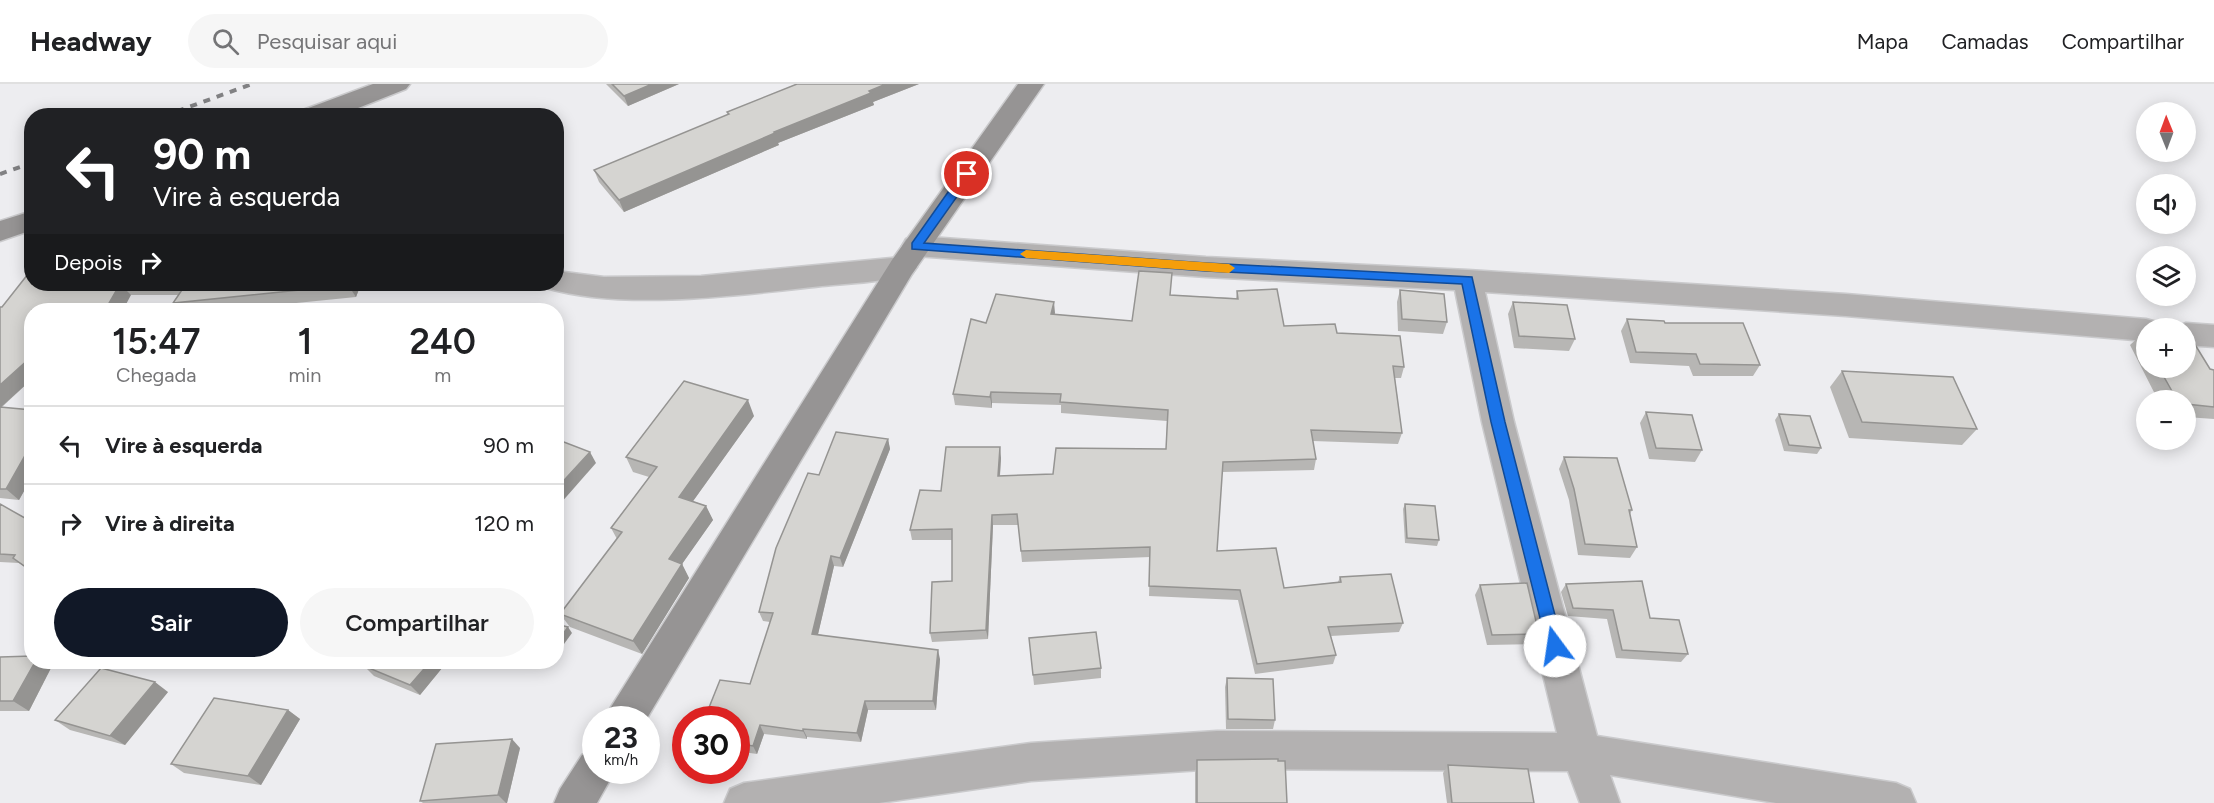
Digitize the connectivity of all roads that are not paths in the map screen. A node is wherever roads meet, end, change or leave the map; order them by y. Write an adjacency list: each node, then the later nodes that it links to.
1 (397, 84): 3 (street)
2 (1031, 84): 6 (street)
3 (333, 108)
4 (24, 223): 5 (street)
5 (0, 231)
6 (909, 256): 7 (street); 8 (street); 12 (street)
7 (1468, 280): 9 (street); 13 (street)
8 (564, 282)
9 (2136, 329)
10 (2196, 335): 11 (street)
11 (2214, 336)
12 (634, 706)
13 (1581, 752): 16 (street); 17 (street); 18 (street)
14 (586, 784): 15 (street)
15 (574, 803)
16 (744, 803)
17 (1600, 803)
18 (1896, 803)

